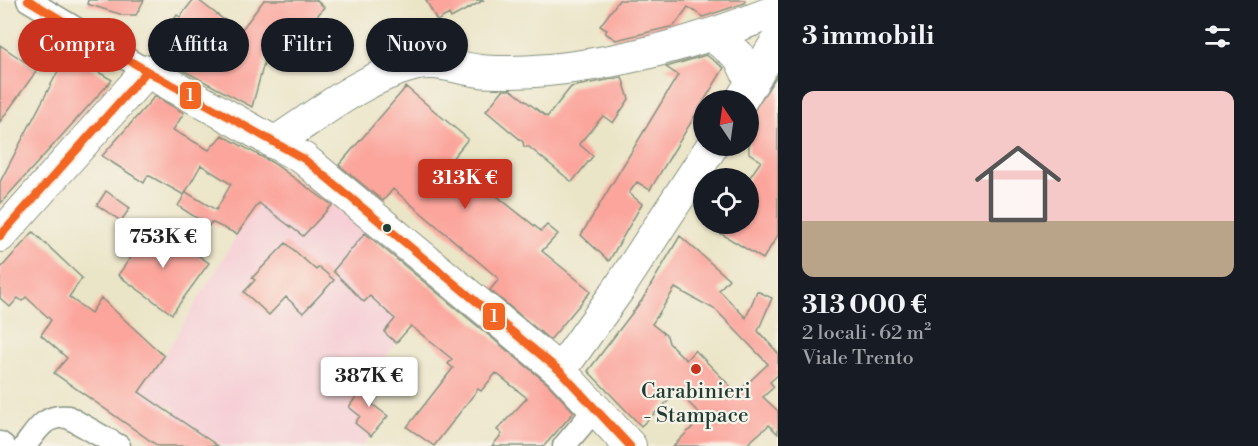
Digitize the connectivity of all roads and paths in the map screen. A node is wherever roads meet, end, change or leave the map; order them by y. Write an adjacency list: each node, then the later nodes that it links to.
1 (28, 0): 5 (street)
2 (767, 15): 3 (street); 4 (street)
3 (711, 35): 6 (street); 8 (street)
4 (777, 42): 7 (street)
5 (147, 71): 8 (street); 10 (street)
6 (746, 90)
7 (747, 90)
8 (274, 143): 11 (street)
9 (705, 156): 11 (street)
10 (0, 236)
11 (560, 370): 12 (street)
12 (596, 408): 14 (street); 18 (street)
13 (0, 443): 15 (street)
14 (627, 445)
15 (4, 446)
16 (25, 446): 17 (street)
17 (119, 446)
18 (564, 446)

